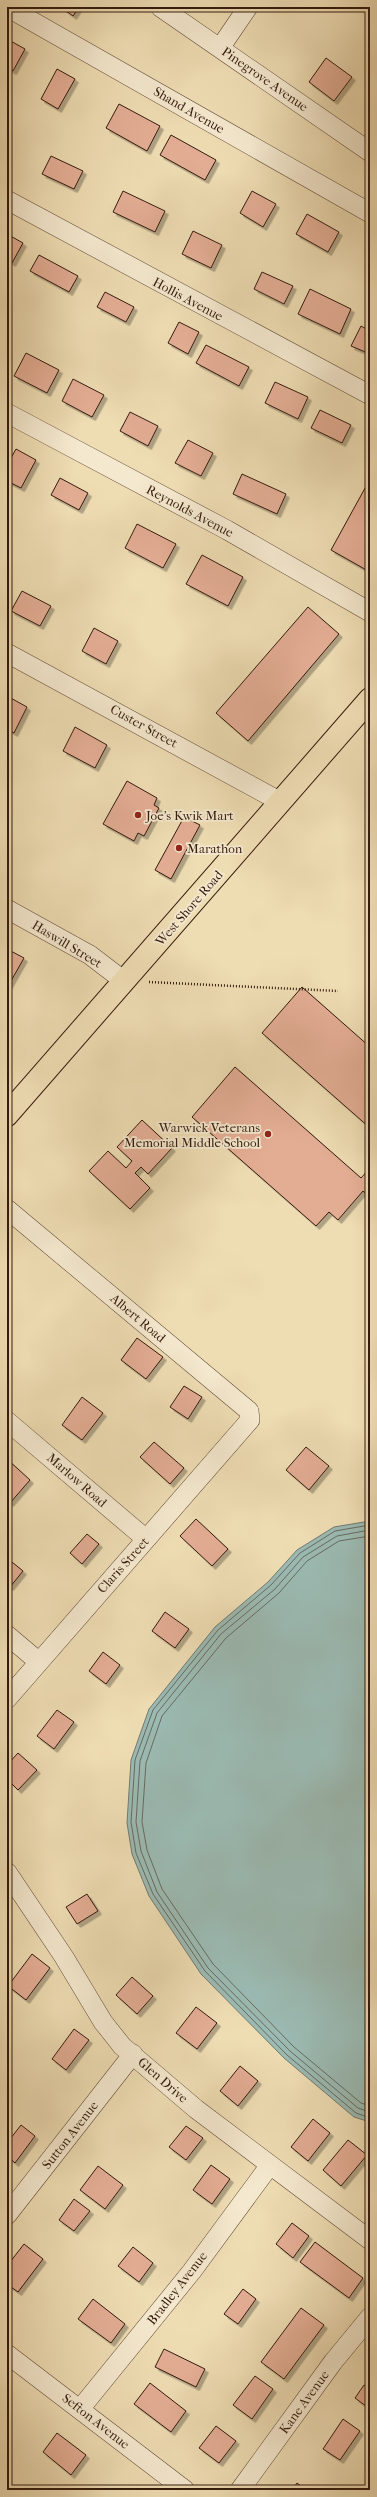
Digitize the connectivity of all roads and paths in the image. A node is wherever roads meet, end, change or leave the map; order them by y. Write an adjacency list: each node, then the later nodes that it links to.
1 (160, 7): 4 (street, Pinegrove Avenue)
2 (248, 7): 4 (street)
3 (7, 8): 7 (street, Shand Avenue)
4 (220, 48): 5 (street, Pinegrove Avenue)
5 (370, 152)
6 (7, 200): 8 (street, Hollis Avenue)
7 (370, 213)
8 (370, 395)
9 (7, 413): 10 (street, Reynolds Avenue)
10 (370, 612)
11 (7, 652): 13 (street, Custer Street)
12 (370, 699): 13 (main road, West Shore Road)
13 (281, 802): 15 (main road, West Shore Road)
14 (7, 909): 15 (street, Haswill Street)
15 (124, 981): 16 (path); 17 (main road, West Shore Road)
16 (338, 990)
17 (7, 1115)
18 (7, 1209): 20 (street, Albert Road)
19 (7, 1421): 21 (street, Marlow Road)
20 (241, 1433): 21 (street, Claris Street)
21 (146, 1539): 23 (street, Claris Street)
22 (7, 1635): 23 (street)
23 (39, 1662): 24 (street, Claris Street)
24 (7, 1699)
25 (10, 1886): 26 (street, Glen Drive)
26 (133, 2054): 27 (street, Glen Drive); 28 (street, Sutton Avenue)
27 (270, 2165): 29 (street, Glen Drive); 32 (street, Bradley Avenue)
28 (7, 2215)
29 (370, 2240)
30 (370, 2317): 34 (street, Kane Avenue)
31 (7, 2354): 32 (street, Sefton Avenue)
32 (80, 2409): 33 (street, Sefton Avenue)
33 (185, 2490)
34 (240, 2490)

